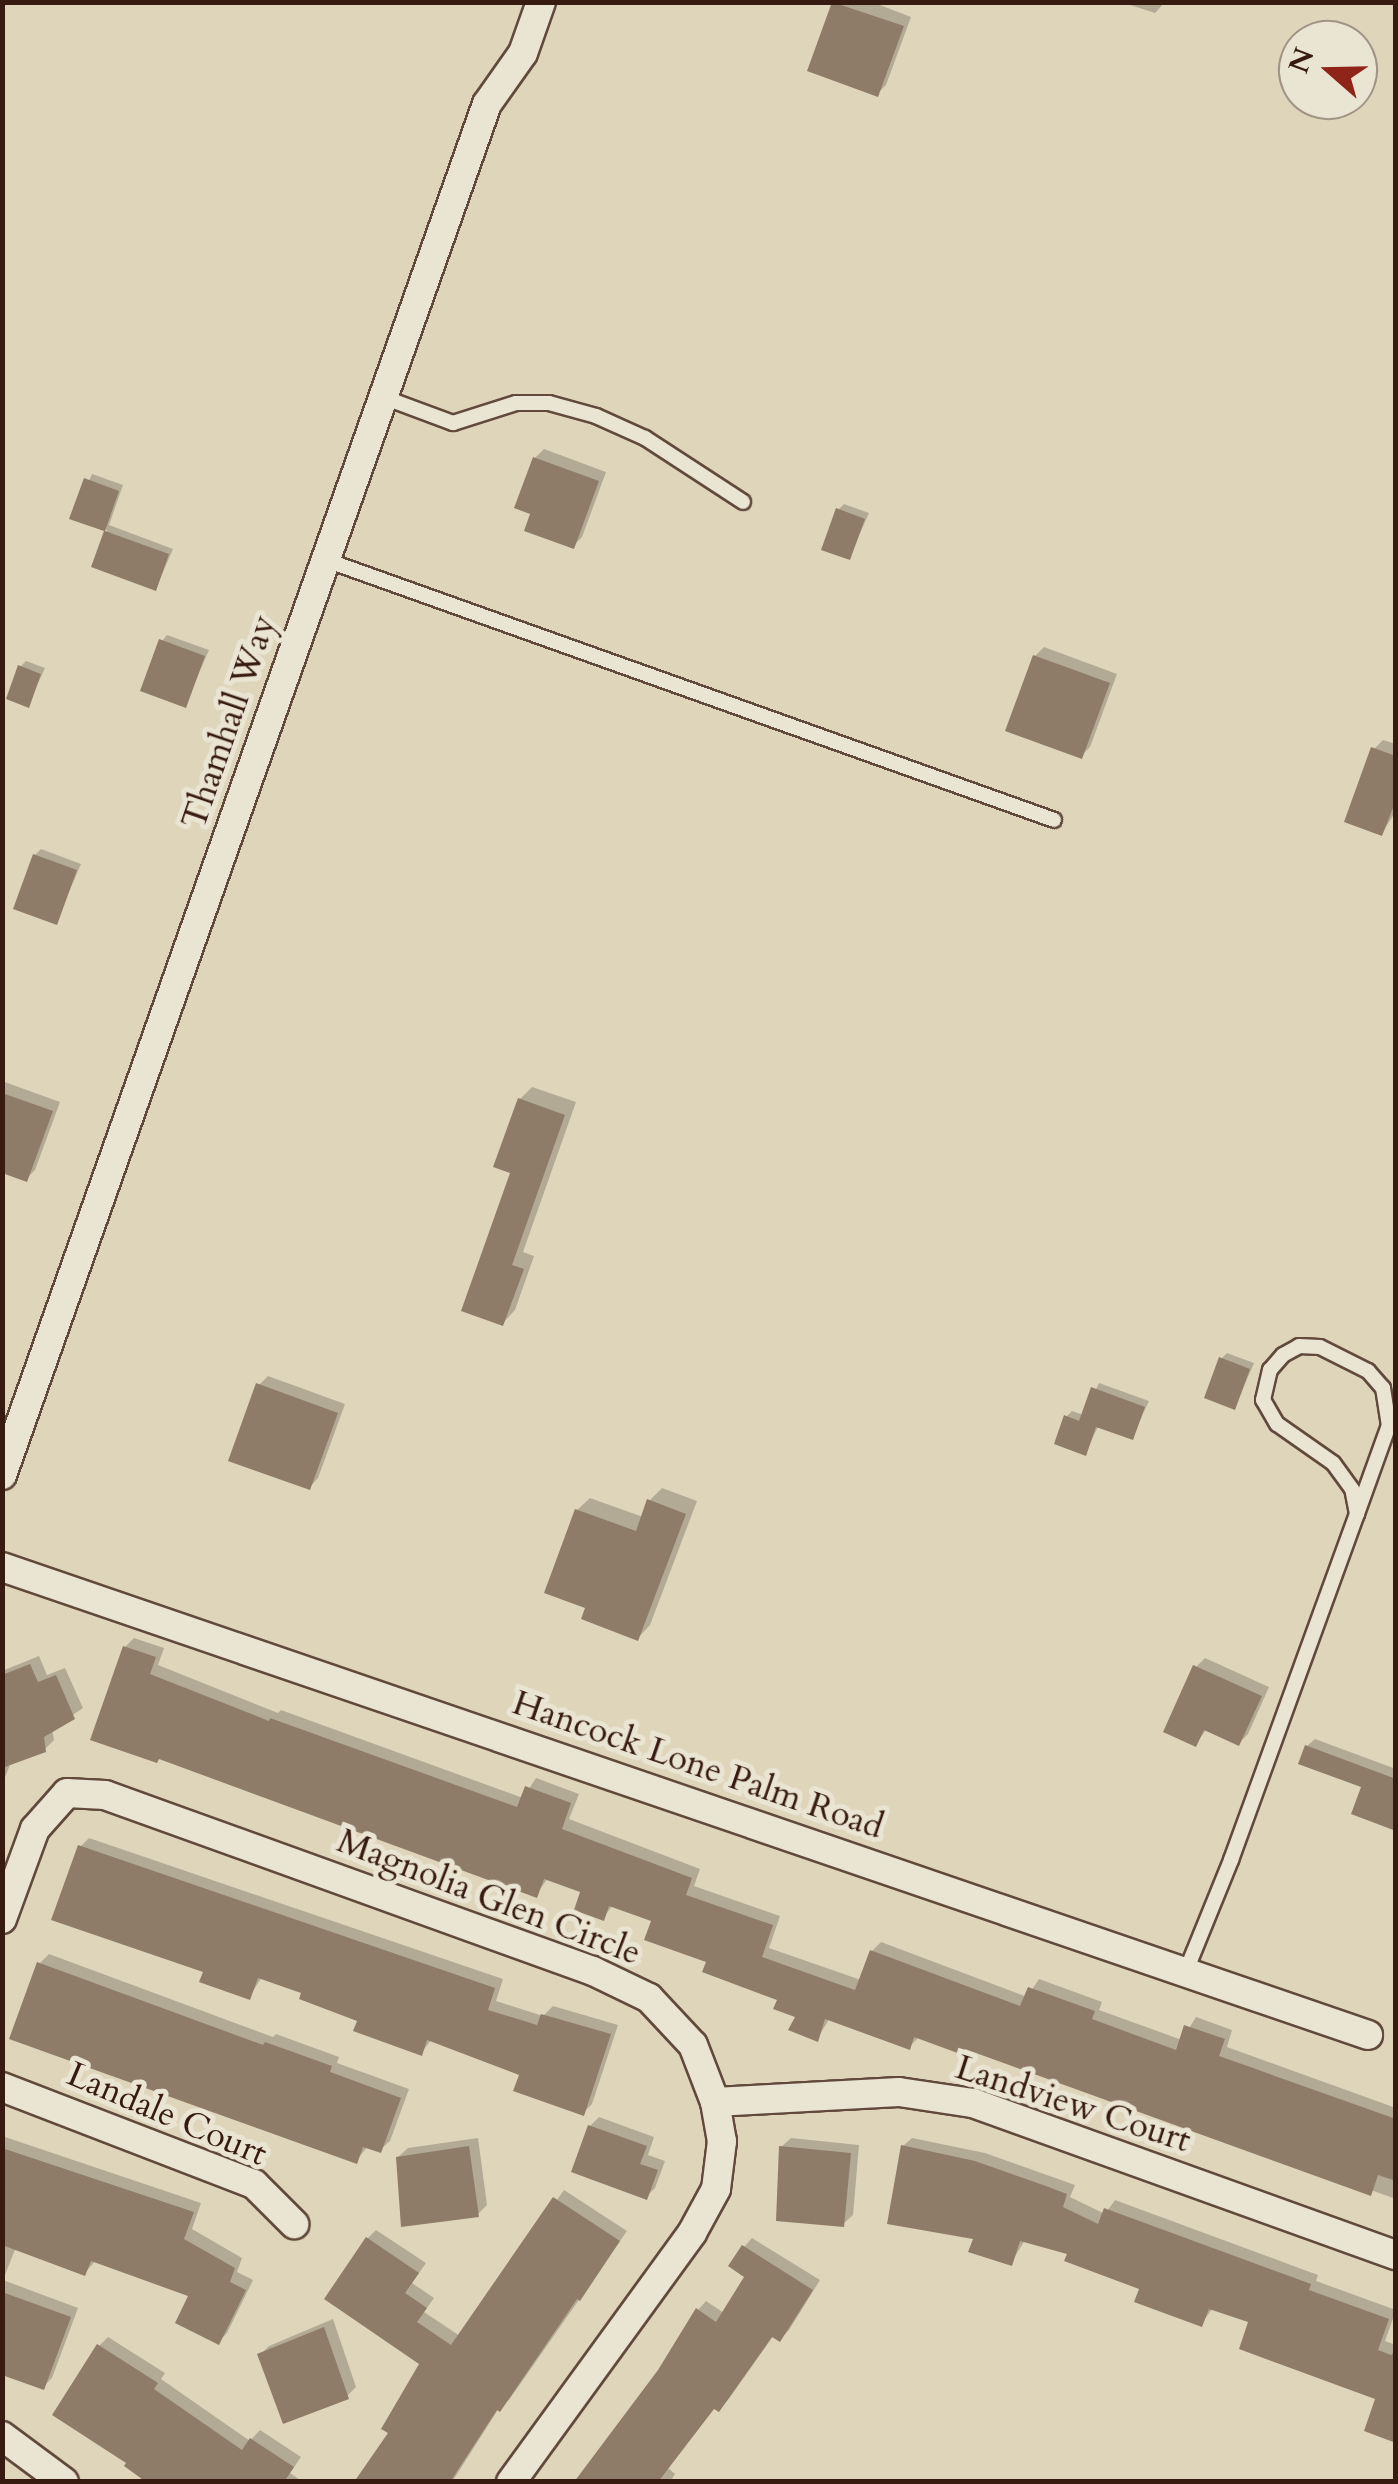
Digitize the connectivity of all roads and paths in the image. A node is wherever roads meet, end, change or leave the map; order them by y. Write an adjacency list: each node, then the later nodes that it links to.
1 (540, 2): 2 (street, Thamhall Way)
2 (383, 398): 3 (lane); 4 (street, Thamhall Way)
3 (743, 502)
4 (326, 560): 5 (lane); 6 (street, Thamhall Way)
5 (1054, 820)
6 (2, 1475)
7 (1357, 1514): 7 (lane); 10 (lane)
8 (2, 1566): 10 (street, Hancock Lone Palm Road)
9 (2, 1919): 13 (street, Magnolia Glen Circle)
10 (1186, 1971): 11 (street, Hancock Lone Palm Road)
11 (1368, 2035)
12 (2, 2087): 14 (street, Landale Court)
13 (715, 2102): 15 (street, Landview Court); 18 (street, Magnolia Glen Circle)
14 (294, 2224)
15 (1396, 2255)
16 (2, 2436): 17 (street)
17 (64, 2482)
18 (511, 2482)

